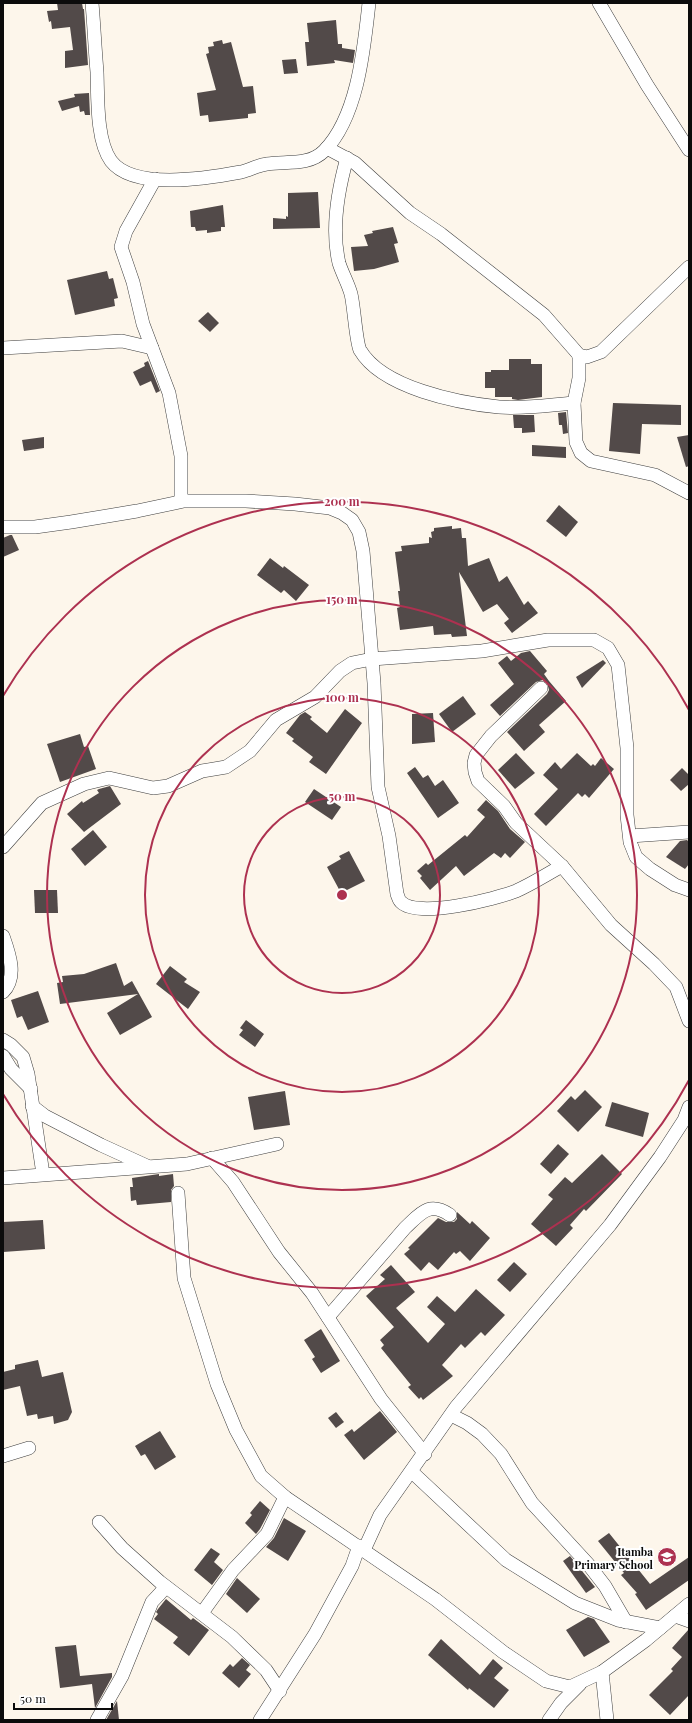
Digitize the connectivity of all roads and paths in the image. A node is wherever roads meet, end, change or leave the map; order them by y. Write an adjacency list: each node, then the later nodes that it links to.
1 (92, 3): 7 (street)
2 (369, 3): 4 (street)
3 (599, 3): 5 (street)
4 (327, 148): 6 (street); 7 (street)
5 (689, 150)
6 (346, 158): 11 (street); 12 (street)
7 (155, 179): 10 (street)
8 (689, 267): 11 (street)
9 (3, 348): 10 (street)
10 (152, 348): 14 (street)
11 (579, 355): 12 (street)
12 (574, 403): 13 (street)
13 (689, 493)
14 (181, 501): 15 (street); 16 (street)
15 (3, 527)
16 (372, 659): 19 (street); 20 (street); 21 (street)
17 (541, 688): 21 (street)
18 (689, 832): 19 (street)
19 (630, 836): 22 (street)
20 (3, 847)
21 (562, 866): 25 (street)
22 (689, 890)
23 (3, 936): 24 (street)
24 (3, 992)
25 (688, 1015)
26 (3, 1040): 28 (street)
27 (3, 1056): 28 (street)
28 (31, 1089): 29 (street)
29 (32, 1106): 33 (street); 34 (street)
30 (689, 1107): 39 (street)
31 (277, 1144): 32 (street)
32 (212, 1158): 33 (street); 38 (street)
33 (148, 1166): 34 (street)
34 (43, 1174): 35 (street)
35 (3, 1178)
36 (178, 1193): 44 (street)
37 (450, 1215): 38 (street)
38 (328, 1317): 41 (street)
39 (451, 1415): 41 (street); 52 (street)
40 (29, 1448): 42 (street)
41 (425, 1454): 43 (street)
42 (3, 1456)
43 (412, 1472): 46 (street); 52 (street)
44 (285, 1497): 46 (street); 49 (street)
45 (99, 1522): 47 (street)
46 (361, 1548): 55 (street); 56 (street)
47 (166, 1586): 49 (street); 57 (street)
48 (689, 1604): 50 (street)
49 (202, 1613): 56 (street)
50 (675, 1616): 51 (street); 53 (street)
51 (689, 1621)
52 (626, 1622): 53 (street)
53 (660, 1628): 54 (street)
54 (602, 1672): 55 (street); 60 (street)
55 (580, 1684): 59 (street)
56 (280, 1691): 58 (street)
57 (97, 1720)
58 (260, 1720)
59 (549, 1720)
60 (607, 1720)

